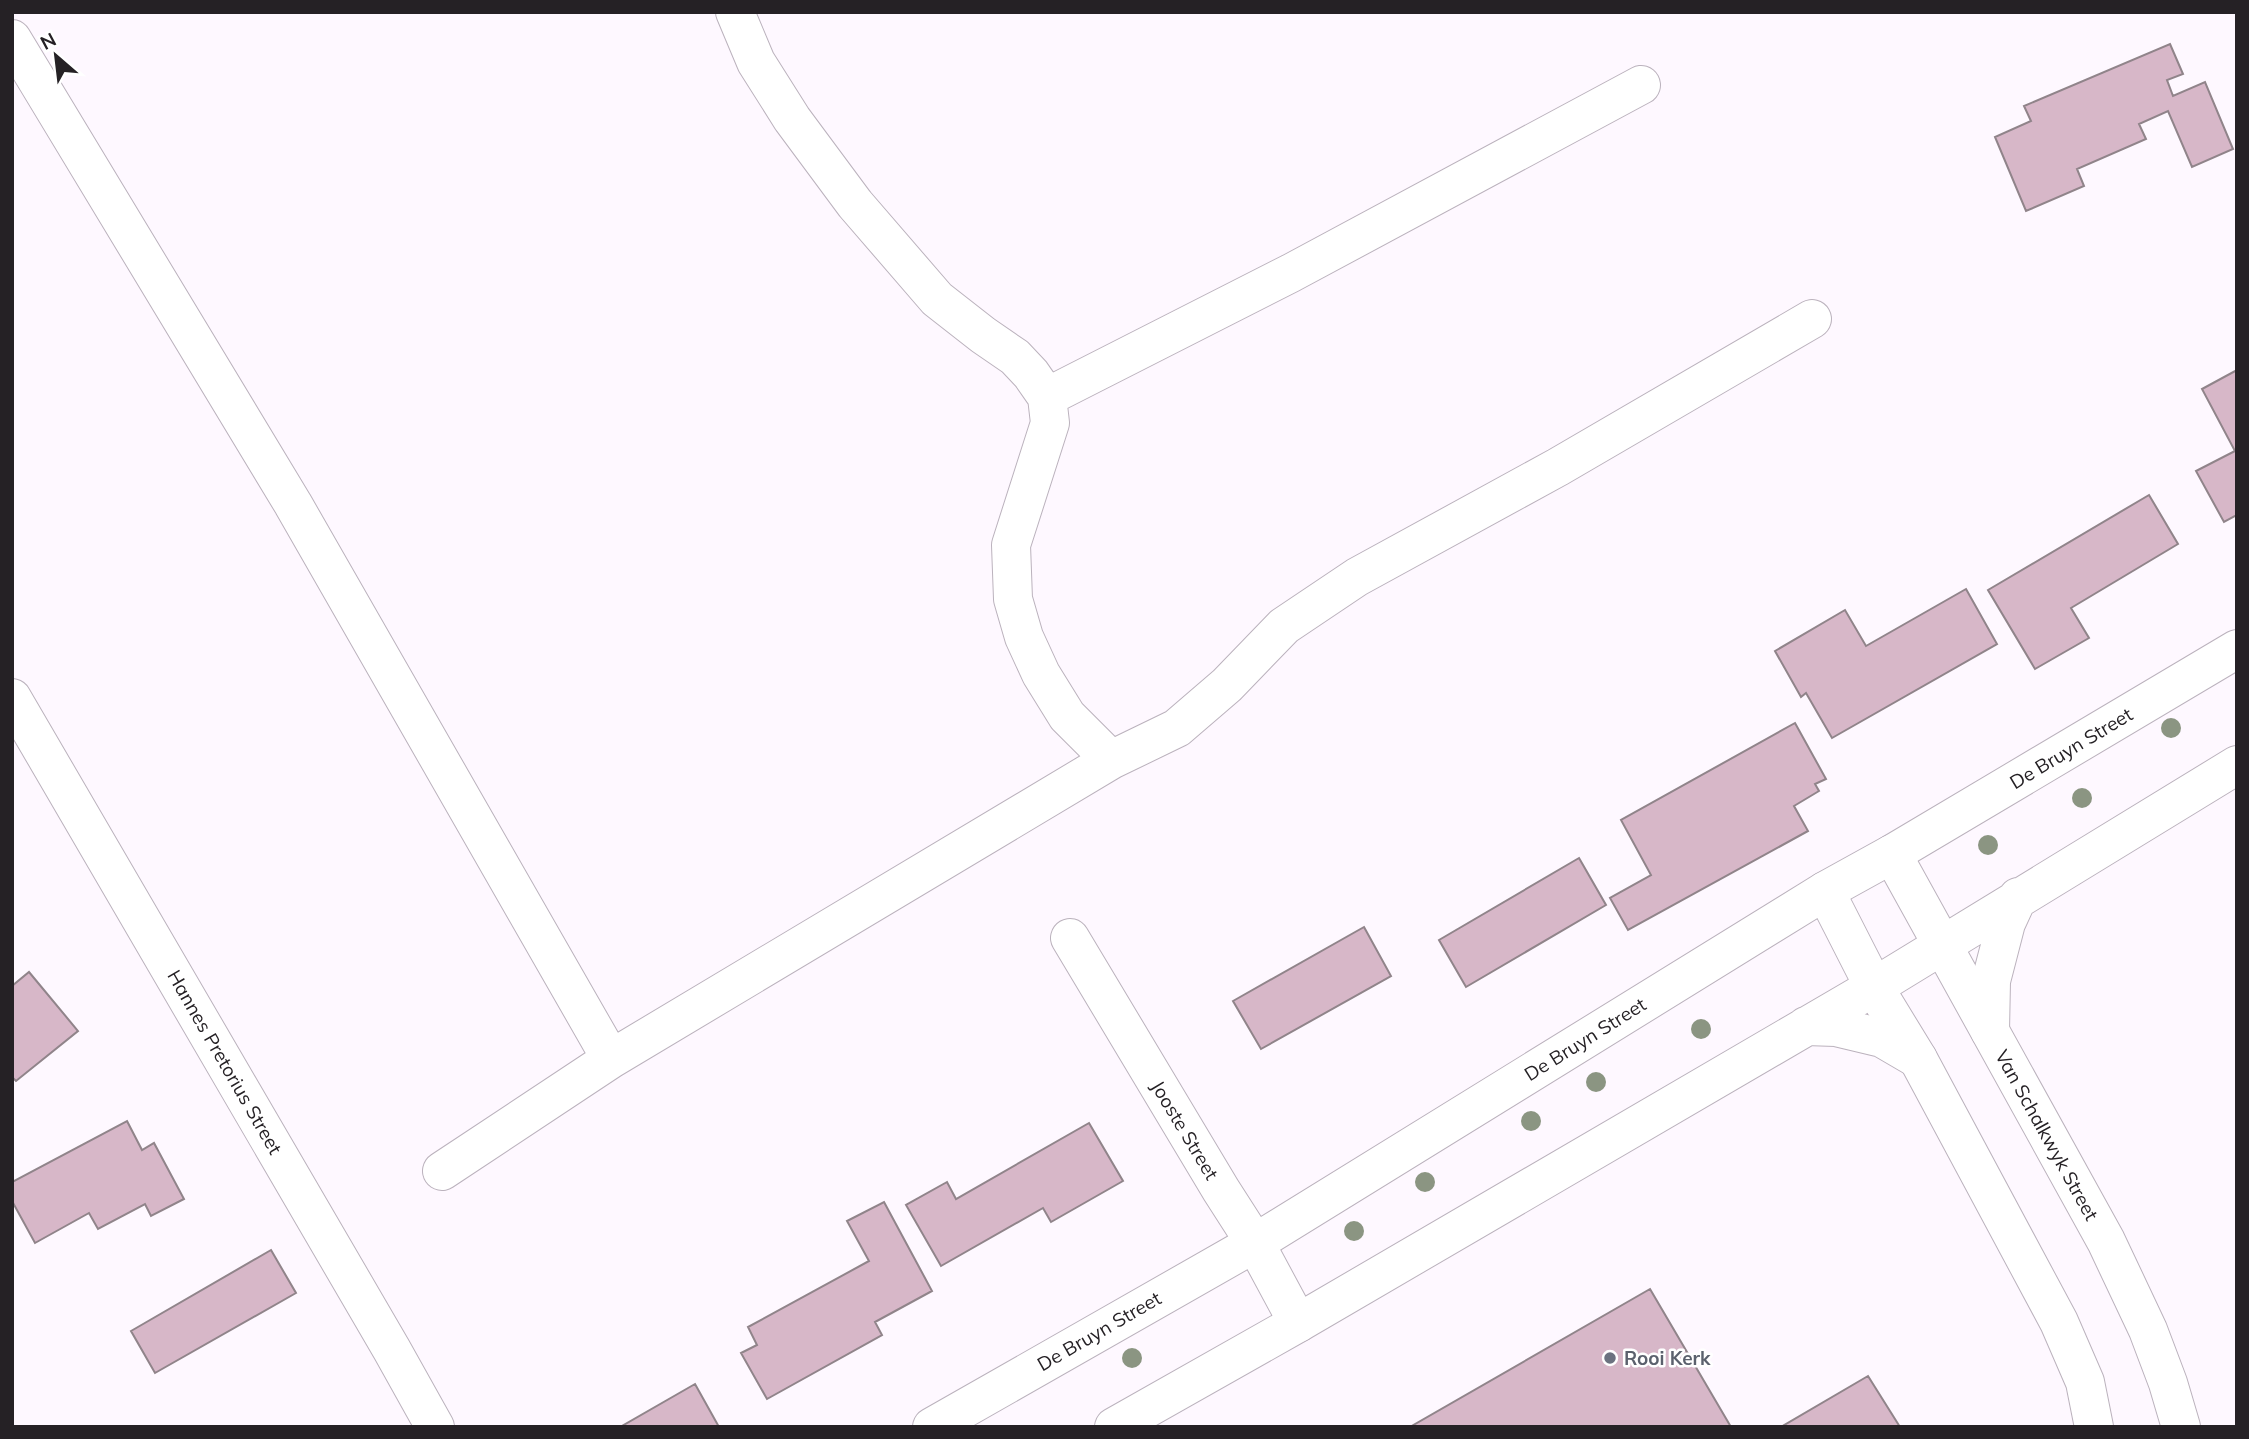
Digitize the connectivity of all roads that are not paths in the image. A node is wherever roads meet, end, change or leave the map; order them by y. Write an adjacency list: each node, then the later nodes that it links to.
1 (735, 12): 5 (street)
2 (12, 39): 18 (street)
3 (1641, 85): 5 (street)
4 (1812, 319): 8 (street)
5 (1047, 397): 8 (street)
6 (2237, 649): 10 (street, De Bruyn Street)
7 (12, 698): 23 (street, Hannes Pretorius Street)
8 (1111, 760): 18 (street)
9 (2237, 765): 12 (street)
10 (1892, 854): 11 (street, De Bruyn Street); 14 (street, Van Schalkwyk Street)
11 (1825, 891): 15 (street); 21 (street, De Bruyn Street)
12 (2018, 897): 14 (street); 17 (street)
13 (1070, 938): 21 (street, Jooste Street)
14 (1941, 946): 15 (street); 17 (street, Van Schalkwyk Street)
15 (1874, 987): 16 (street); 19 (street)
16 (1806, 1026): 19 (street); 22 (street)
17 (1990, 1031): 27 (street, Van Schalkwyk Street)
18 (611, 1059): 20 (street)
19 (1918, 1059): 26 (street)
20 (442, 1171)
21 (1255, 1243): 22 (street, Jooste Street); 24 (street, De Bruyn Street)
22 (1298, 1323): 25 (street)
23 (435, 1427)
24 (932, 1427)
25 (1114, 1427)
26 (2094, 1427)
27 (2181, 1427)

